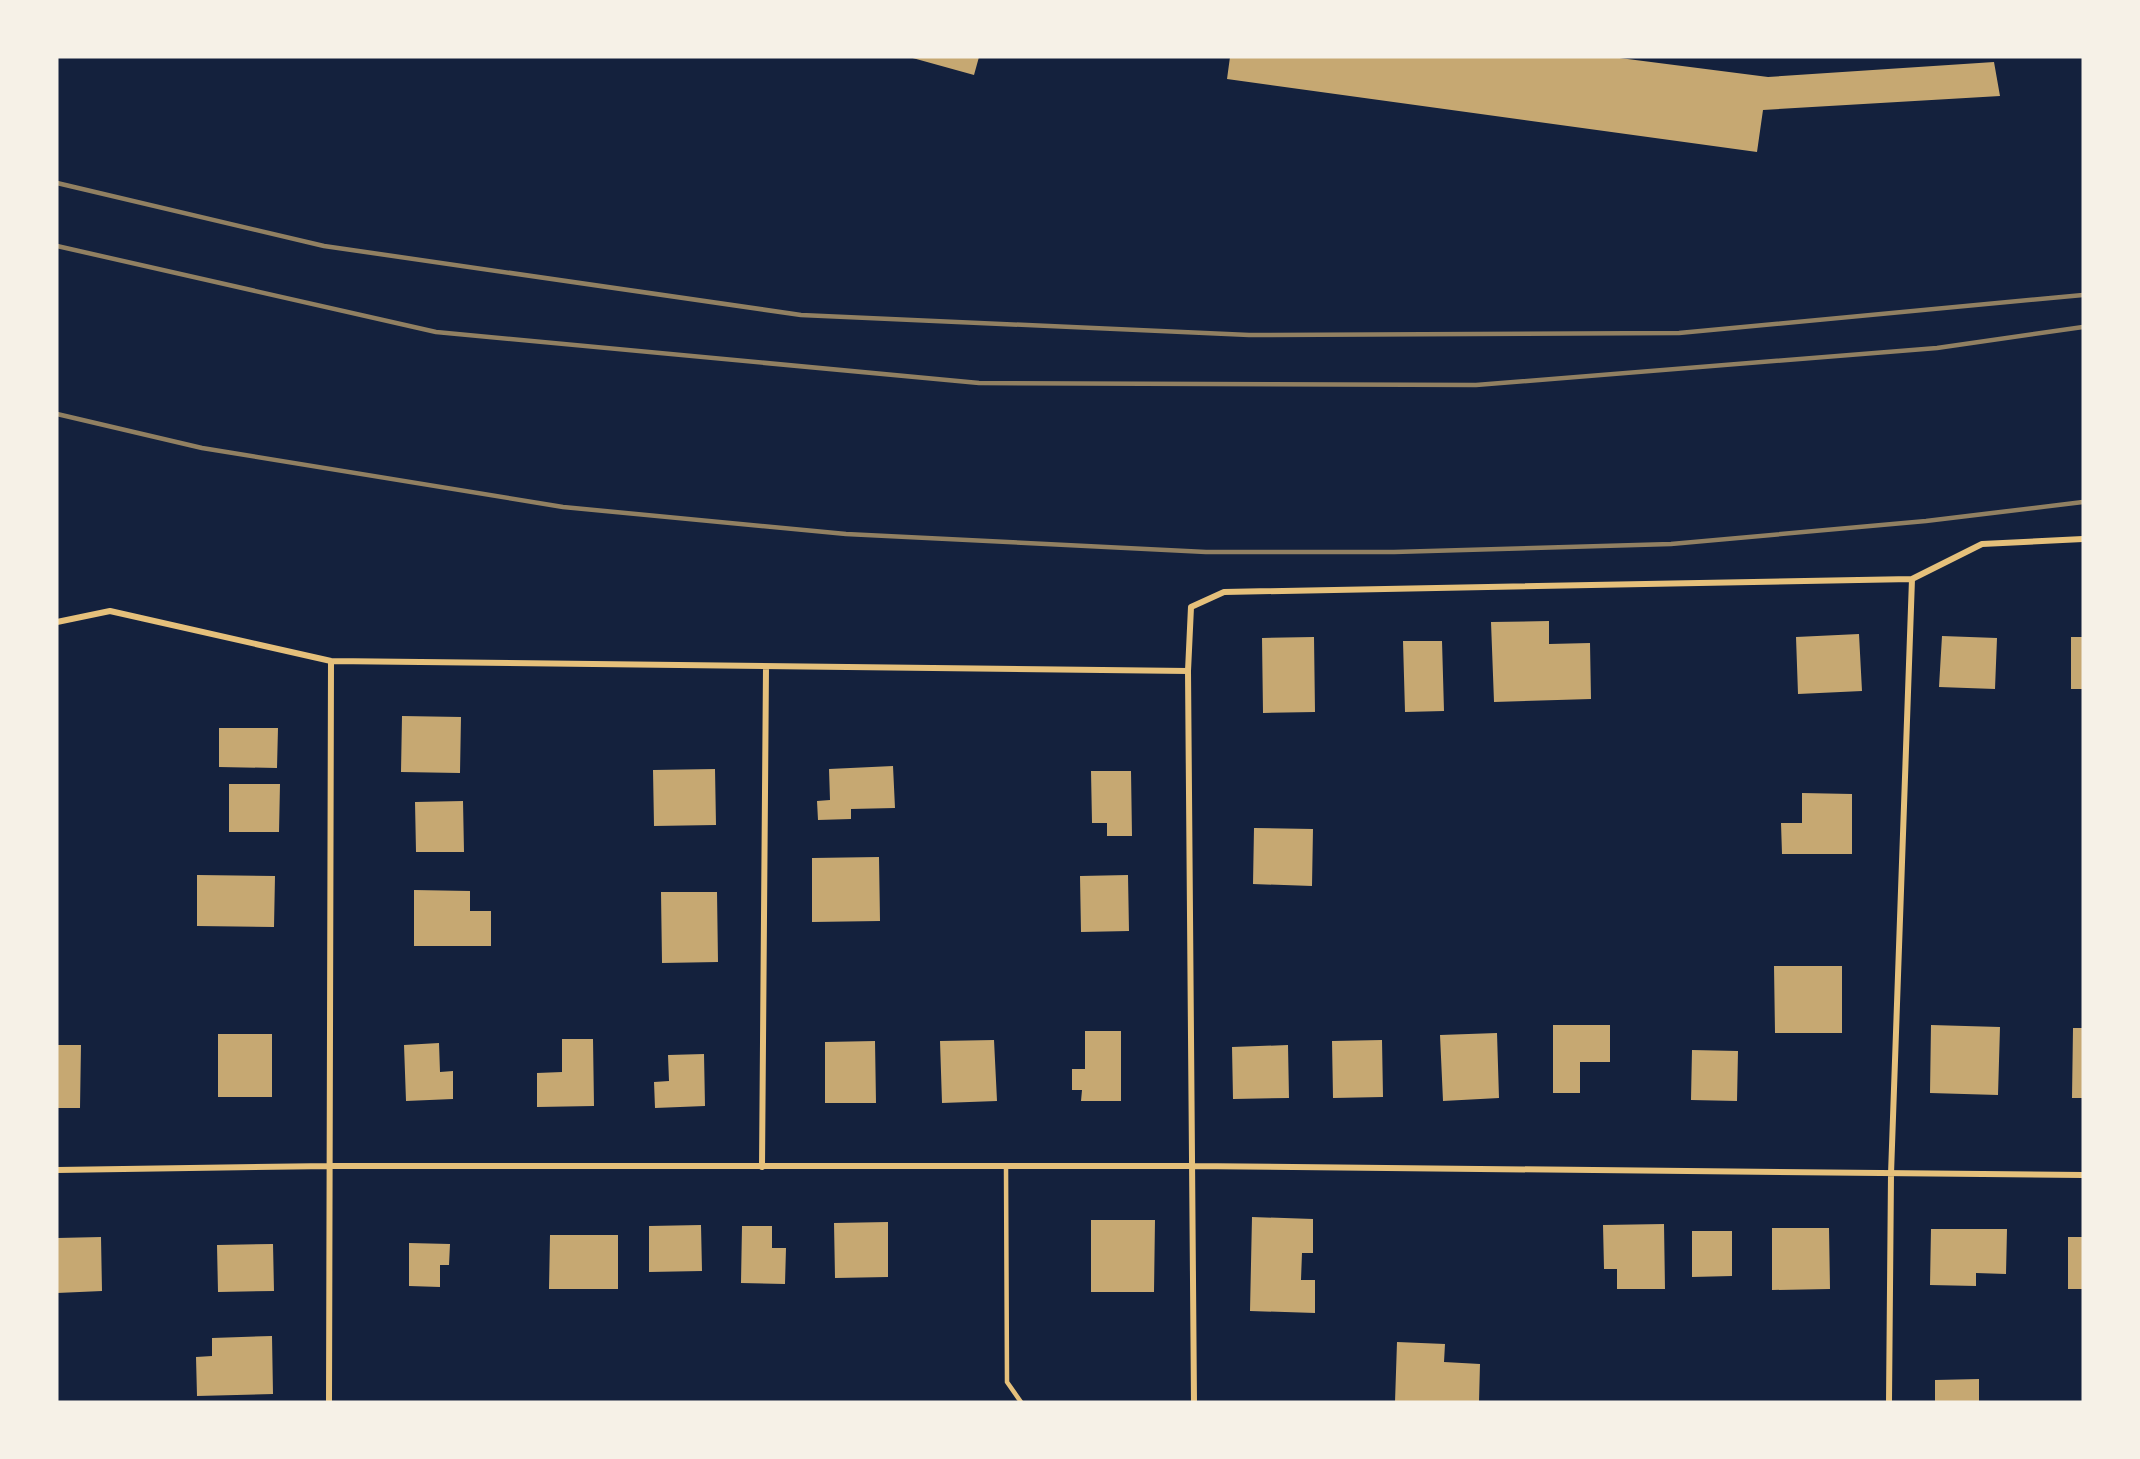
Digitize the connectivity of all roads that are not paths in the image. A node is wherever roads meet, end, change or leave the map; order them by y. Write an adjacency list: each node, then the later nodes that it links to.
1 (2083, 539): 2 (street)
2 (1912, 579): 6 (street); 12 (street)
3 (57, 622): 4 (street)
4 (331, 661): 5 (street); 7 (street)
5 (766, 667): 6 (street); 9 (street)
6 (1188, 671): 8 (street)
7 (330, 1166): 9 (street); 11 (street); 14 (street)
8 (1190, 1166): 10 (street); 12 (street); 16 (street)
9 (762, 1167): 10 (street)
10 (1006, 1167): 15 (lane)
11 (57, 1170)
12 (1891, 1174): 13 (street); 17 (street)
13 (2083, 1175)
14 (330, 1402)
15 (1022, 1402)
16 (1194, 1402)
17 (1889, 1402)

